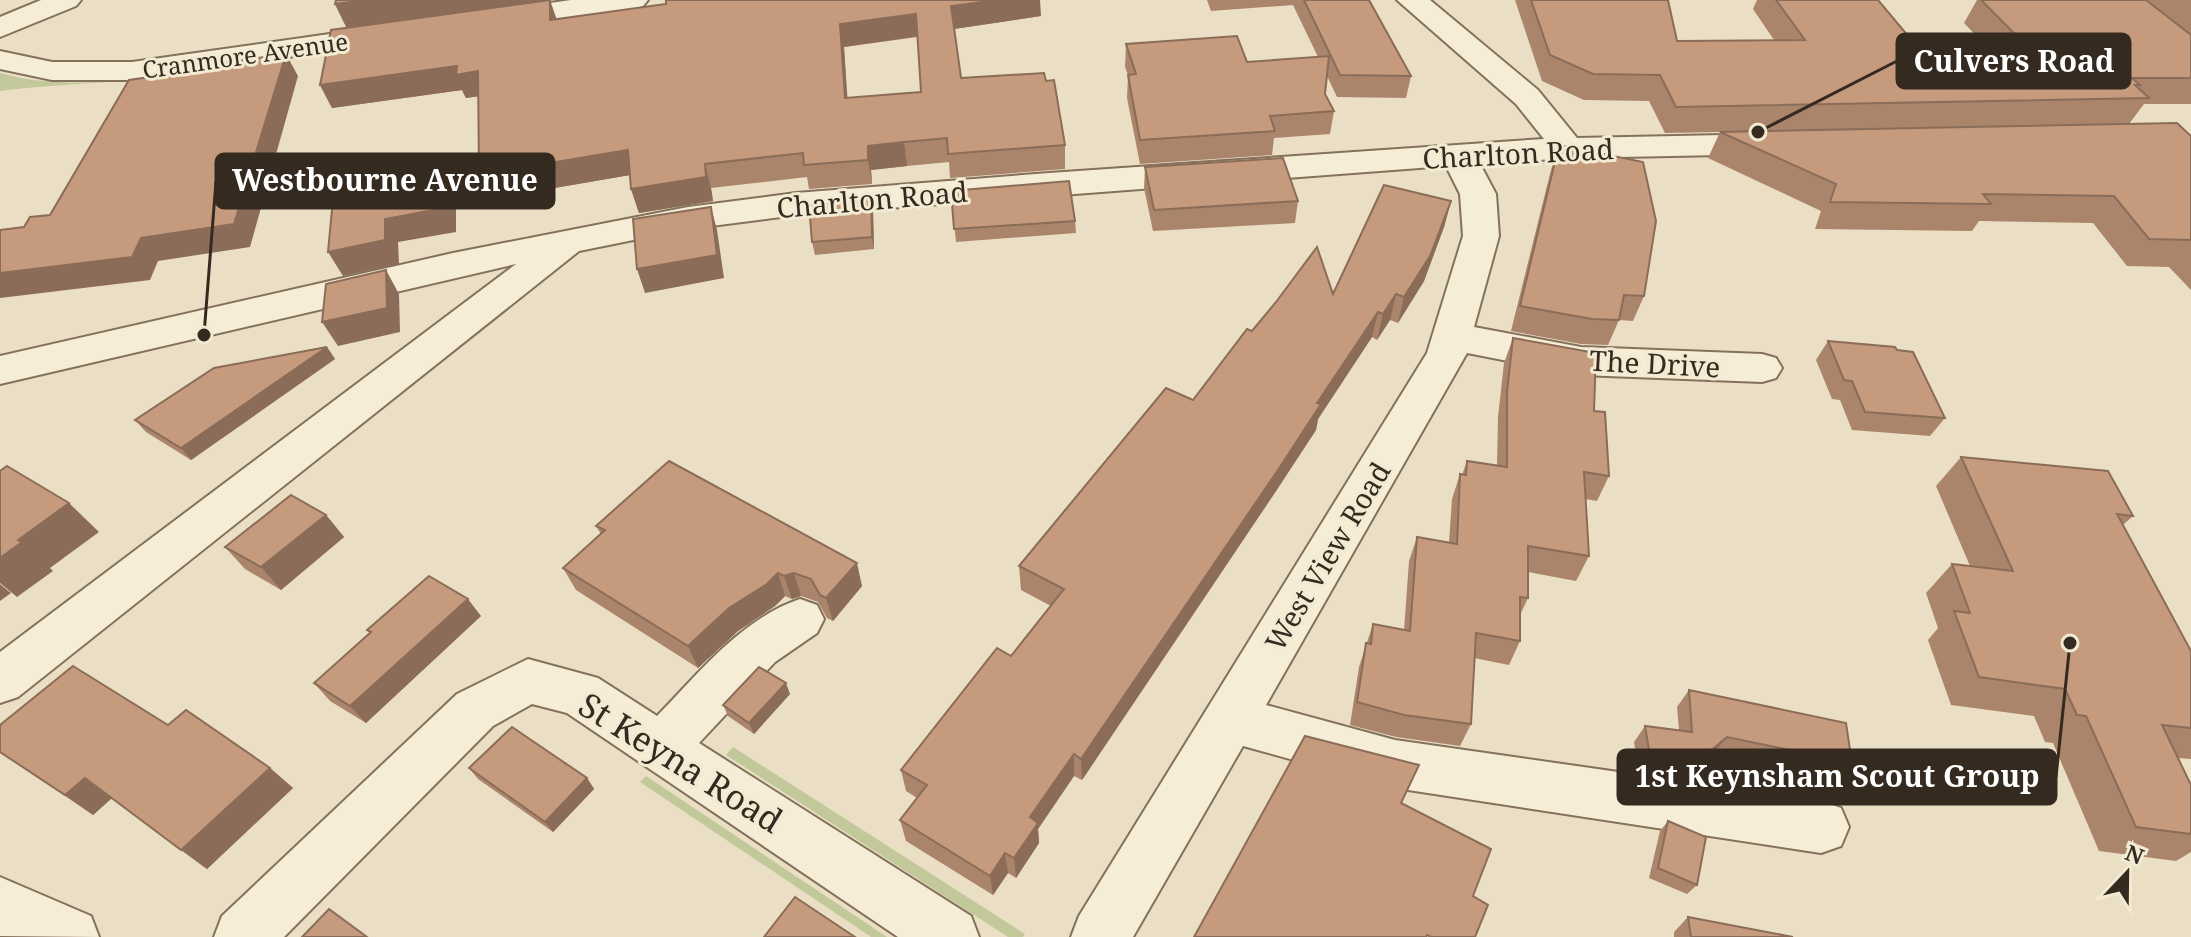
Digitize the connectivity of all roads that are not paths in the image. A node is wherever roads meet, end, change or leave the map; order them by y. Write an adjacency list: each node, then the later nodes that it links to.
1 (66, 0): 5 (street)
2 (633, 0): 4 (street)
3 (1412, 0): 9 (street)
4 (461, 24)
5 (0, 28)
6 (414, 31): 7 (street, Cranmore Avenue)
7 (0, 60)
8 (1813, 143): 9 (street, Charlton Road)
9 (1568, 148): 10 (street, Charlton Road)
10 (1458, 155): 11 (street, Charlton Road); 14 (street, West View Road)
11 (571, 240): 12 (street, Charlton Road); 13 (street)
12 (453, 265): 13 (street); 16 (street, Charlton Road)
13 (460, 326): 18 (street)
14 (1453, 337): 15 (street, The Drive); 19 (street, West View Road)
15 (1762, 368)
16 (0, 370)
17 (800, 619): 20 (street)
18 (0, 681)
19 (1230, 719): 21 (street); 26 (street, West View Road)
20 (661, 747): 24 (street, St Keyna Road); 25 (street, St Keyna Road)
21 (1821, 827)
22 (0, 906): 23 (street)
23 (70, 937)
24 (243, 937)
25 (950, 937)
26 (1100, 937)

